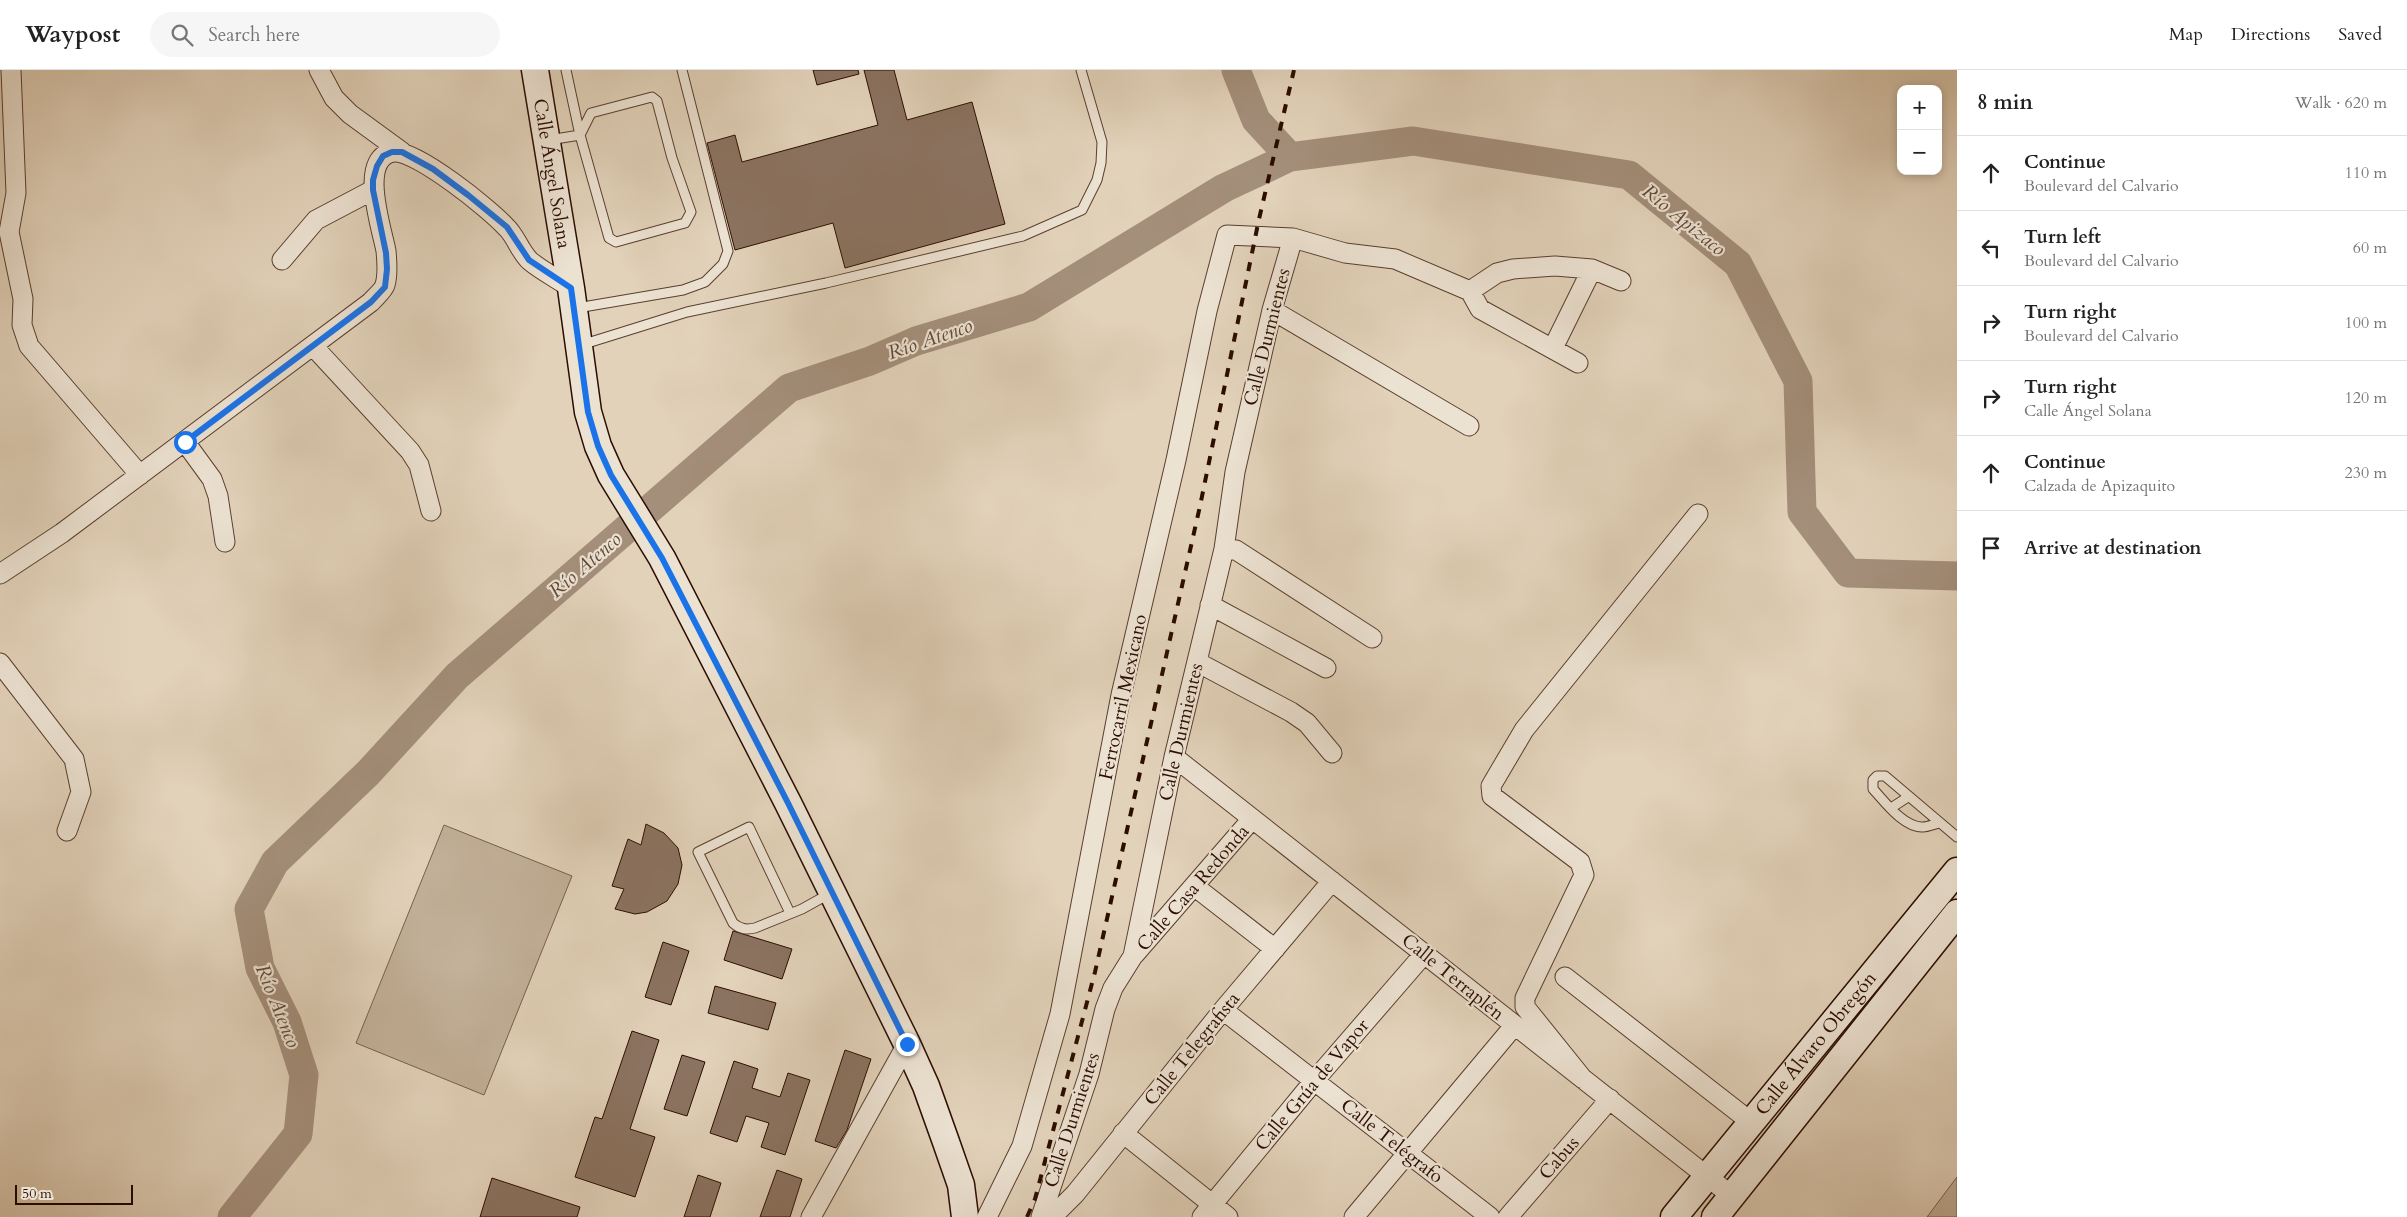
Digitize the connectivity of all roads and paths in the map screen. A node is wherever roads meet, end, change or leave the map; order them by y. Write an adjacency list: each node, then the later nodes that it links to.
1 (11, 70): 24 (street)
2 (318, 70): 9 (street)
3 (535, 70): 8 (main road, Calle Ángel Solana)
4 (566, 70): 7 (lane)
5 (682, 70): 16 (lane)
6 (1081, 70): 19 (lane)
7 (580, 134): 7 (lane); 8 (lane)
8 (547, 141): 16 (main road, Calle Ángel Solana)
9 (402, 152): 10 (street); 16 (street)
10 (373, 190): 12 (street); 18 (street)
11 (1293, 238): 15 (street); 17 (street, Calle Durmientes); 69 (street, Ferrocarril Mexicano)
12 (282, 260)
13 (1592, 269): 14 (street); 15 (street); 20 (street)
14 (1621, 281)
15 (1470, 291): 20 (street)
16 (572, 298): 19 (main road, Calle Ángel Solana)
17 (1272, 310): 22 (street); 28 (street, Calle Durmientes)
18 (313, 346): 23 (street); 25 (street)
19 (579, 346): 46 (main road, Calle Ángel Solana)
20 (1553, 348): 21 (street)
21 (1578, 363)
22 (1468, 426)
23 (185, 442): 24 (street); 27 (street)
24 (140, 475): 29 (street)
25 (431, 511)
26 (1698, 514): 57 (street)
27 (225, 542)
28 (1224, 549): 30 (street, Calle Durmientes); 31 (street)
29 (0, 574)
30 (1210, 605): 32 (street, Calle Durmientes); 34 (street)
31 (1372, 638)
32 (1197, 662): 35 (street); 36 (street, Calle Durmientes)
33 (0, 663): 41 (street)
34 (1326, 668)
35 (1332, 754)
36 (1174, 757): 39 (street, Calle Terraplén); 51 (street, Calle Durmientes)
37 (1908, 797): 38 (lane); 38 (lane); 40 (lane)
38 (1891, 808): 40 (lane)
39 (1252, 819): 44 (street, Calle Terraplén); 45 (street, Calle Casa Redonda)
40 (1939, 823): 42 (lane)
41 (67, 832)
42 (1957, 837)
43 (1957, 871): 56 (main road, Calle Álvaro Obregón)
44 (1332, 881): 49 (street, Calle Telegrafista); 50 (street, Calle Terraplén)
45 (1194, 886): 49 (street); 51 (street, Calle Casa Redonda)
46 (832, 892): 47 (lane); 55 (main road, Calle Ángel Solana)
47 (790, 913): 47 (lane)
48 (1957, 913): 59 (main road, Calle Álvaro Obregón)
49 (1275, 949): 53 (street, Calle Telegrafista)
50 (1424, 954): 54 (street, Calle Terraplén); 58 (street, Calle Grúa de Vapor)
51 (1133, 956): 70 (street, Calle Durmientes)
52 (1564, 977): 61 (street)
53 (1224, 1010): 58 (street, Calle Telégrafo); 62 (street, Calle Telegrafista)
54 (1514, 1026): 57 (street, Calle Terraplén); 63 (street)
55 (907, 1044): 67 (street); 68 (main road, Calle Ángel Solana)
56 (1796, 1067): 59 (main road); 61 (main road, Calle Álvaro Obregón)
57 (1583, 1079): 60 (street, Calle Terraplén)
58 (1314, 1081): 63 (street, Calle Telégrafo); 66 (street, Calle Grúa de Vapor)
59 (1820, 1084): 65 (main road, Calle Álvaro Obregón)
60 (1610, 1099): 64 (street, Calle Terraplén); 75 (street, Cabus)
61 (1751, 1122): 64 (main road, Calle Álvaro Obregón)
62 (1123, 1133): 66 (street); 71 (street, Calle Telegrafista)
63 (1407, 1152): 73 (street); 74 (street, Calle Telégrafo)
64 (1708, 1177): 65 (street, Calle Terraplén); 76 (main road, Calle Álvaro Obregón)
65 (1732, 1196): 77 (main road, Calle Álvaro Obregón)
66 (1207, 1211): 72 (street)
67 (811, 1217)
68 (965, 1217)
69 (987, 1217)
70 (1041, 1217)
71 (1052, 1217)
72 (1228, 1217)
73 (1354, 1217)
74 (1490, 1217)
75 (1508, 1217)
76 (1674, 1217)
77 (1715, 1217)

